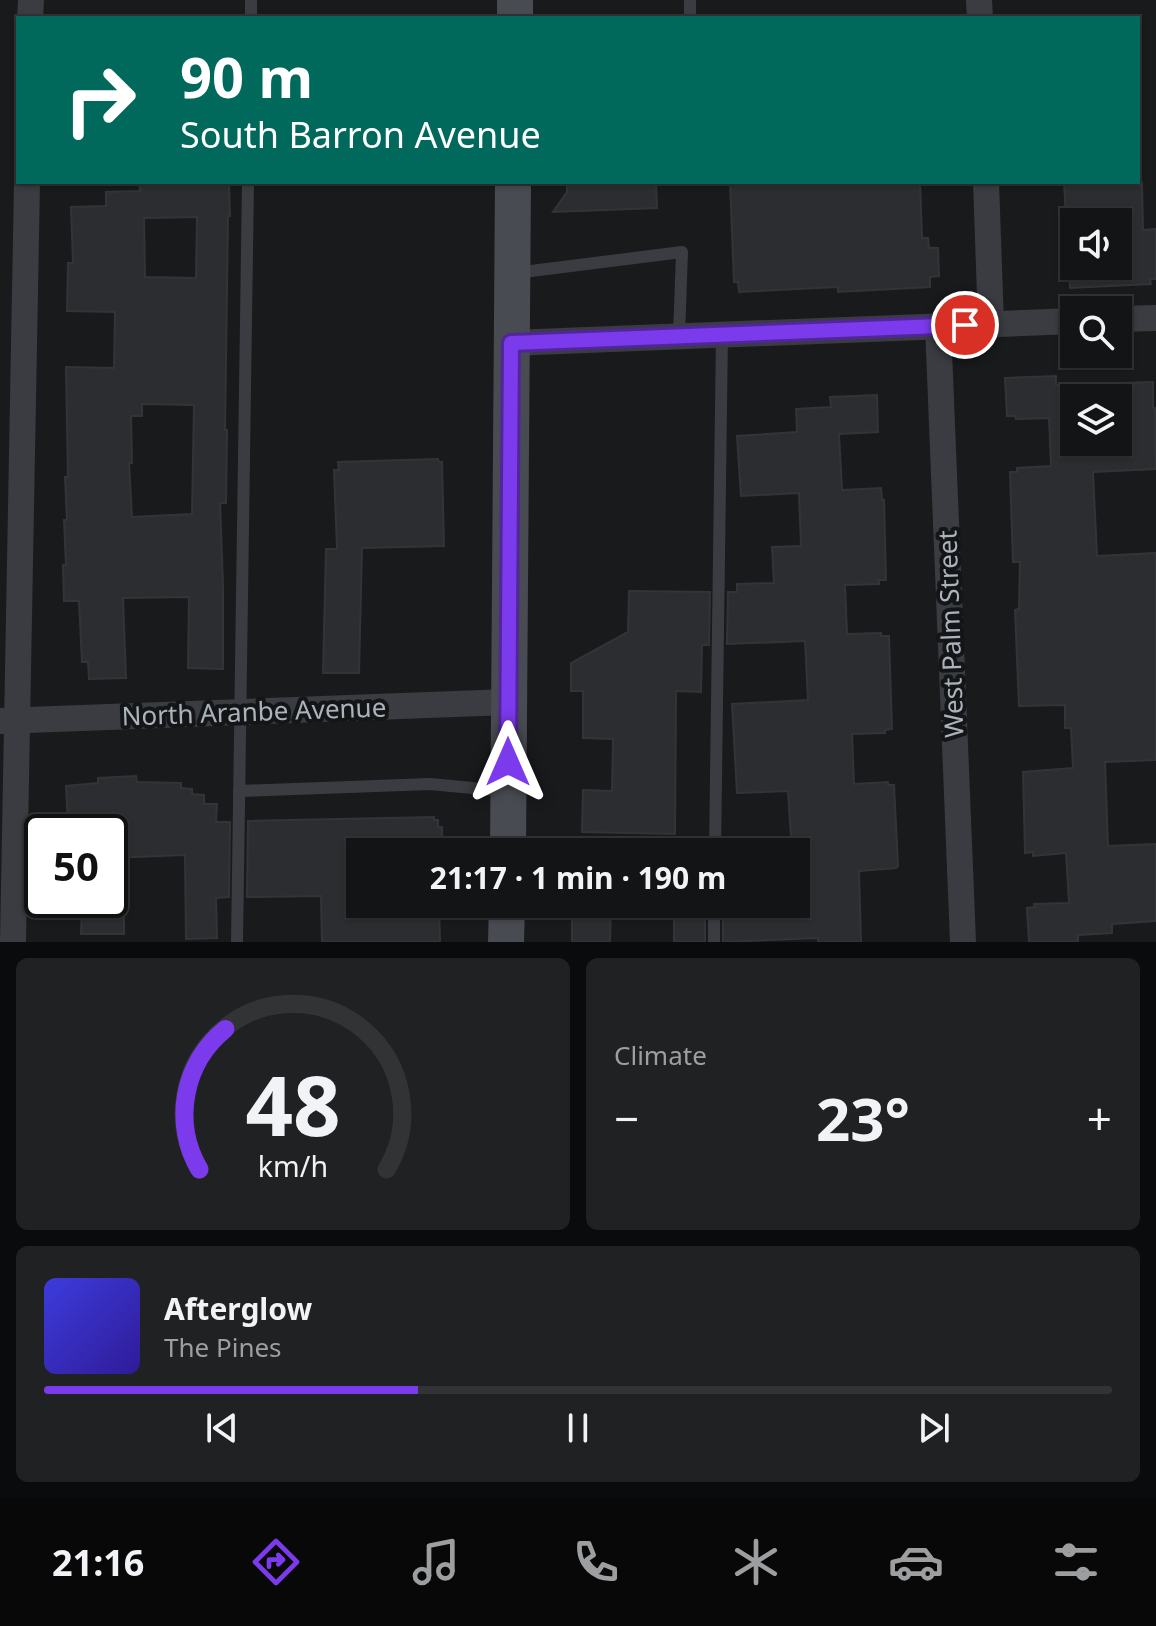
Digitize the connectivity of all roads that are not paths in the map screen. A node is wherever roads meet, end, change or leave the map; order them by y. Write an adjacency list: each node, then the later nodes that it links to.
1 (27, 184): 16 (street)
2 (248, 184): 15 (lane)
3 (513, 184): 5 (main road)
4 (986, 184): 9 (street)
5 (512, 273): 12 (lane); 13 (main road)
6 (1156, 318): 7 (street)
7 (1132, 319)
8 (1060, 322): 9 (street)
9 (991, 324): 10 (street)
10 (938, 326): 11 (street); 27 (street, West Palm Street)
11 (722, 334): 12 (street); 20 (lane)
12 (679, 336): 13 (street)
13 (511, 343): 14 (main road)
14 (509, 702): 15 (street, North Aranbe Avenue); 18 (main road)
15 (241, 712): 16 (street, North Aranbe Avenue); 17 (lane)
16 (9, 720): 23 (street)
17 (239, 791): 18 (lane); 24 (lane)
18 (508, 791): 19 (main road)
19 (508, 838)
20 (715, 838)
21 (507, 918): 25 (main road)
22 (714, 918): 26 (lane)
23 (13, 942)
24 (237, 942)
25 (506, 942)
26 (714, 942)
27 (963, 942)

